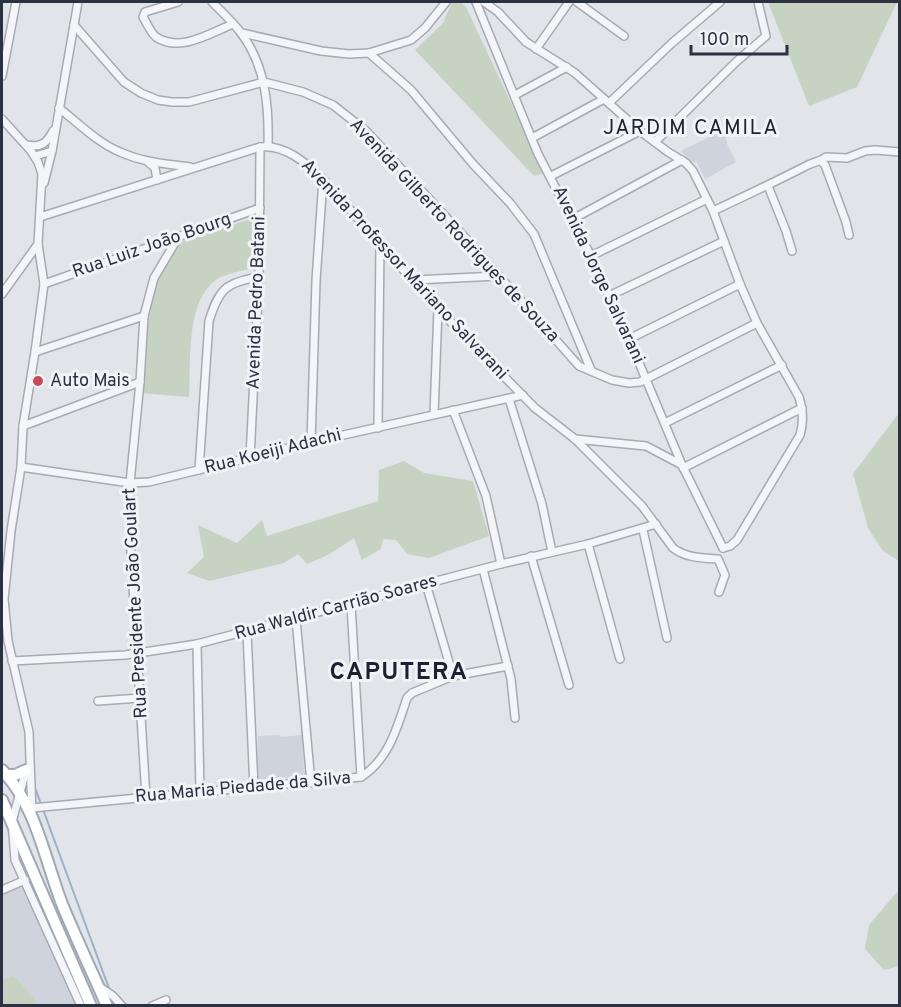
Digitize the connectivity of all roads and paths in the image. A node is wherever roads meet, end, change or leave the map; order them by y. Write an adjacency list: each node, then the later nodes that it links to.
1 (16, 2): 19 (street)
2 (78, 2): 13 (street)
3 (178, 2): 12 (street)
4 (212, 2): 12 (street)
5 (446, 2): 17 (street)
6 (476, 2): 21 (street, Avenida Jorge Salvarani)
7 (484, 2): 16 (street)
8 (569, 2): 16 (street)
9 (577, 2): 15 (street)
10 (720, 2): 22 (street)
11 (758, 2): 28 (street)
12 (233, 24): 14 (street)
13 (74, 26): 20 (street); 23 (street)
14 (242, 33): 17 (street); 20 (street, Avenida Pedro Batani)
15 (624, 36)
16 (536, 49): 18 (street)
17 (369, 53): 68 (street)
18 (567, 67): 21 (street); 22 (street)
19 (2, 76)
20 (264, 82): 30 (street, Avenida Pedro Batani); 55 (street, Avenida Gilberto Rodrigues de Souza)
21 (515, 95): 27 (street, Avenida Jorge Salvarani)
22 (606, 101): 26 (street); 27 (street)
23 (59, 108): 25 (street); 34 (street)
24 (2, 119): 29 (street)
25 (56, 126): 29 (street); 31 (street)
26 (640, 131): 28 (street); 38 (street)
27 (532, 138): 38 (street, Avenida Jorge Salvarani)
28 (655, 142): 35 (street)
29 (27, 145): 33 (street)
30 (264, 147): 37 (street); 39 (street, Avenida Professor Mariano Salvarani); 44 (street, Avenida Pedro Batani)
31 (52, 151): 33 (street); 42 (street)
32 (900, 152): 36 (street)
33 (34, 156): 42 (street)
34 (147, 160): 37 (street); 40 (street)
35 (682, 160): 43 (street); 47 (street)
36 (821, 161): 41 (street); 48 (street)
37 (193, 168): 40 (street)
38 (551, 176): 47 (street, Avenida Jorge Salvarani)
39 (323, 179): 52 (street, Avenida Professor Mariano Salvarani); 80 (street)
40 (157, 180): 46 (street)
41 (768, 186): 45 (street); 53 (street)
42 (42, 188): 46 (street)
43 (707, 199): 45 (street); 54 (street)
44 (260, 208): 49 (street, Rua Luiz João Bourg); 56 (street, Avenida Pedro Batani)
45 (713, 211): 50 (street)
46 (40, 217): 51 (street)
47 (573, 219): 54 (street, Avenida Jorge Salvarani)
48 (849, 236)
49 (179, 237): 58 (street, Rua Luiz João Bourg); 63 (street, Rua Presidente João Goulart)
50 (724, 242): 59 (street); 61 (street)
51 (38, 244): 58 (street); 60 (street)
52 (380, 244): 57 (street, Avenida Professor Mariano Salvarani); 78 (street)
53 (792, 251)
54 (591, 256): 61 (street, Avenida Jorge Salvarani)
55 (498, 276): 57 (street); 68 (street, Avenida Gilberto Rodrigues de Souza)
56 (259, 277): 81 (street, Avenida Pedro Batani); 84 (street)
57 (414, 280): 62 (street, Avenida Professor Mariano Salvarani)
58 (44, 284): 66 (street)
59 (740, 284): 64 (street); 65 (street)
60 (2, 294)
61 (609, 296): 65 (street, Avenida Jorge Salvarani)
62 (438, 309): 71 (street, Avenida Professor Mariano Salvarani); 75 (street)
63 (144, 316): 66 (street); 70 (street, Rua Presidente João Goulart)
64 (758, 323): 67 (street); 69 (street)
65 (629, 339): 69 (street, Avenida Jorge Salvarani)
66 (36, 352): 77 (street)
67 (782, 364): 73 (street); 76 (street)
68 (591, 370): 69 (street, Avenida Gilberto Rodrigues de Souza)
69 (646, 380): 76 (street, Avenida Jorge Salvarani)
70 (140, 382): 77 (street); 85 (street, Rua Presidente João Goulart)
71 (523, 395): 72 (street, Rua Koeiji Adachi); 79 (street, Avenida Professor Mariano Salvarani)
72 (509, 399): 74 (street, Rua Koeiji Adachi); 90 (street)
73 (802, 408): 83 (street); 89 (street)
74 (453, 411): 75 (street, Rua Koeiji Adachi); 93 (street)
75 (434, 414): 78 (street, Rua Koeiji Adachi)
76 (664, 423): 83 (street, Avenida Jorge Salvarani)
77 (23, 426): 82 (street)
78 (378, 428): 80 (street, Rua Koeiji Adachi)
79 (575, 440): 83 (street); 86 (street, Avenida Professor Mariano Salvarani)
80 (311, 443): 81 (street, Rua Koeiji Adachi)
81 (250, 458): 84 (street, Rua Koeiji Adachi)
82 (21, 466): 85 (street, Rua Koeiji Adachi); 104 (street)
83 (682, 466): 89 (street, Avenida Jorge Salvarani)
84 (199, 471): 85 (street, Rua Koeiji Adachi)
85 (130, 483): 102 (street, Rua Presidente João Goulart)
86 (656, 524): 87 (street, Rua Waldir Carrião Soares); 92 (street, Avenida Professor Mariano Salvarani)
87 (643, 530): 88 (street, Rua Waldir Carrião Soares); 100 (street)
88 (588, 544): 90 (street, Rua Waldir Carrião Soares); 103 (street)
89 (723, 548): 92 (street)
90 (552, 552): 91 (street, Rua Waldir Carrião Soares)
91 (531, 556): 93 (street, Rua Waldir Carrião Soares); 107 (street)
92 (718, 559): 96 (street)
93 (501, 564): 94 (street, Rua Waldir Carrião Soares)
94 (483, 569): 95 (street, Rua Waldir Carrião Soares); 105 (street)
95 (426, 584): 97 (street, Rua Waldir Carrião Soares); 106 (street)
96 (719, 592)
97 (351, 605): 98 (street, Rua Waldir Carrião Soares); 113 (street)
98 (296, 618): 99 (street, Rua Waldir Carrião Soares); 114 (street)
99 (247, 632): 101 (street, Rua Waldir Carrião Soares); 115 (street)
100 (668, 638)
101 (197, 644): 102 (street, Rua Waldir Carrião Soares); 116 (street)
102 (137, 654): 104 (street, Rua Waldir Carrião Soares); 108 (street, Rua Presidente João Goulart)
103 (620, 659)
104 (12, 661): 111 (street)
105 (508, 666): 106 (street, Rua Maria Piedade da Silva); 110 (street)
106 (453, 676): 113 (street, Rua Maria Piedade da Silva)
107 (569, 685)
108 (140, 698): 109 (street); 118 (street, Rua Presidente João Goulart)
109 (98, 701)
110 (515, 718)
111 (29, 765): 112 (main road); 117 (street); 120 (street)
112 (4, 772): 117 (main road)
113 (362, 777): 114 (street, Rua Maria Piedade da Silva)
114 (311, 783): 115 (street, Rua Maria Piedade da Silva)
115 (254, 788): 116 (street, Rua Maria Piedade da Silva)
116 (200, 792): 118 (street, Rua Maria Piedade da Silva)
117 (20, 795): 121 (main road); 122 (street)
118 (146, 798): 120 (street, Rua Maria Piedade da Silva)
119 (2, 800): 122 (main road)
120 (32, 808): 121 (street)
121 (33, 820): 125 (main road)
122 (12, 822): 123 (street); 128 (main road)
123 (25, 880): 124 (street); 127 (street)
124 (2, 890)
125 (98, 987): 129 (main road); 130 (street)
126 (166, 1000): 131 (street)
127 (81, 1005)
128 (91, 1005)
129 (107, 1005)
130 (122, 1005)
131 (152, 1005)

